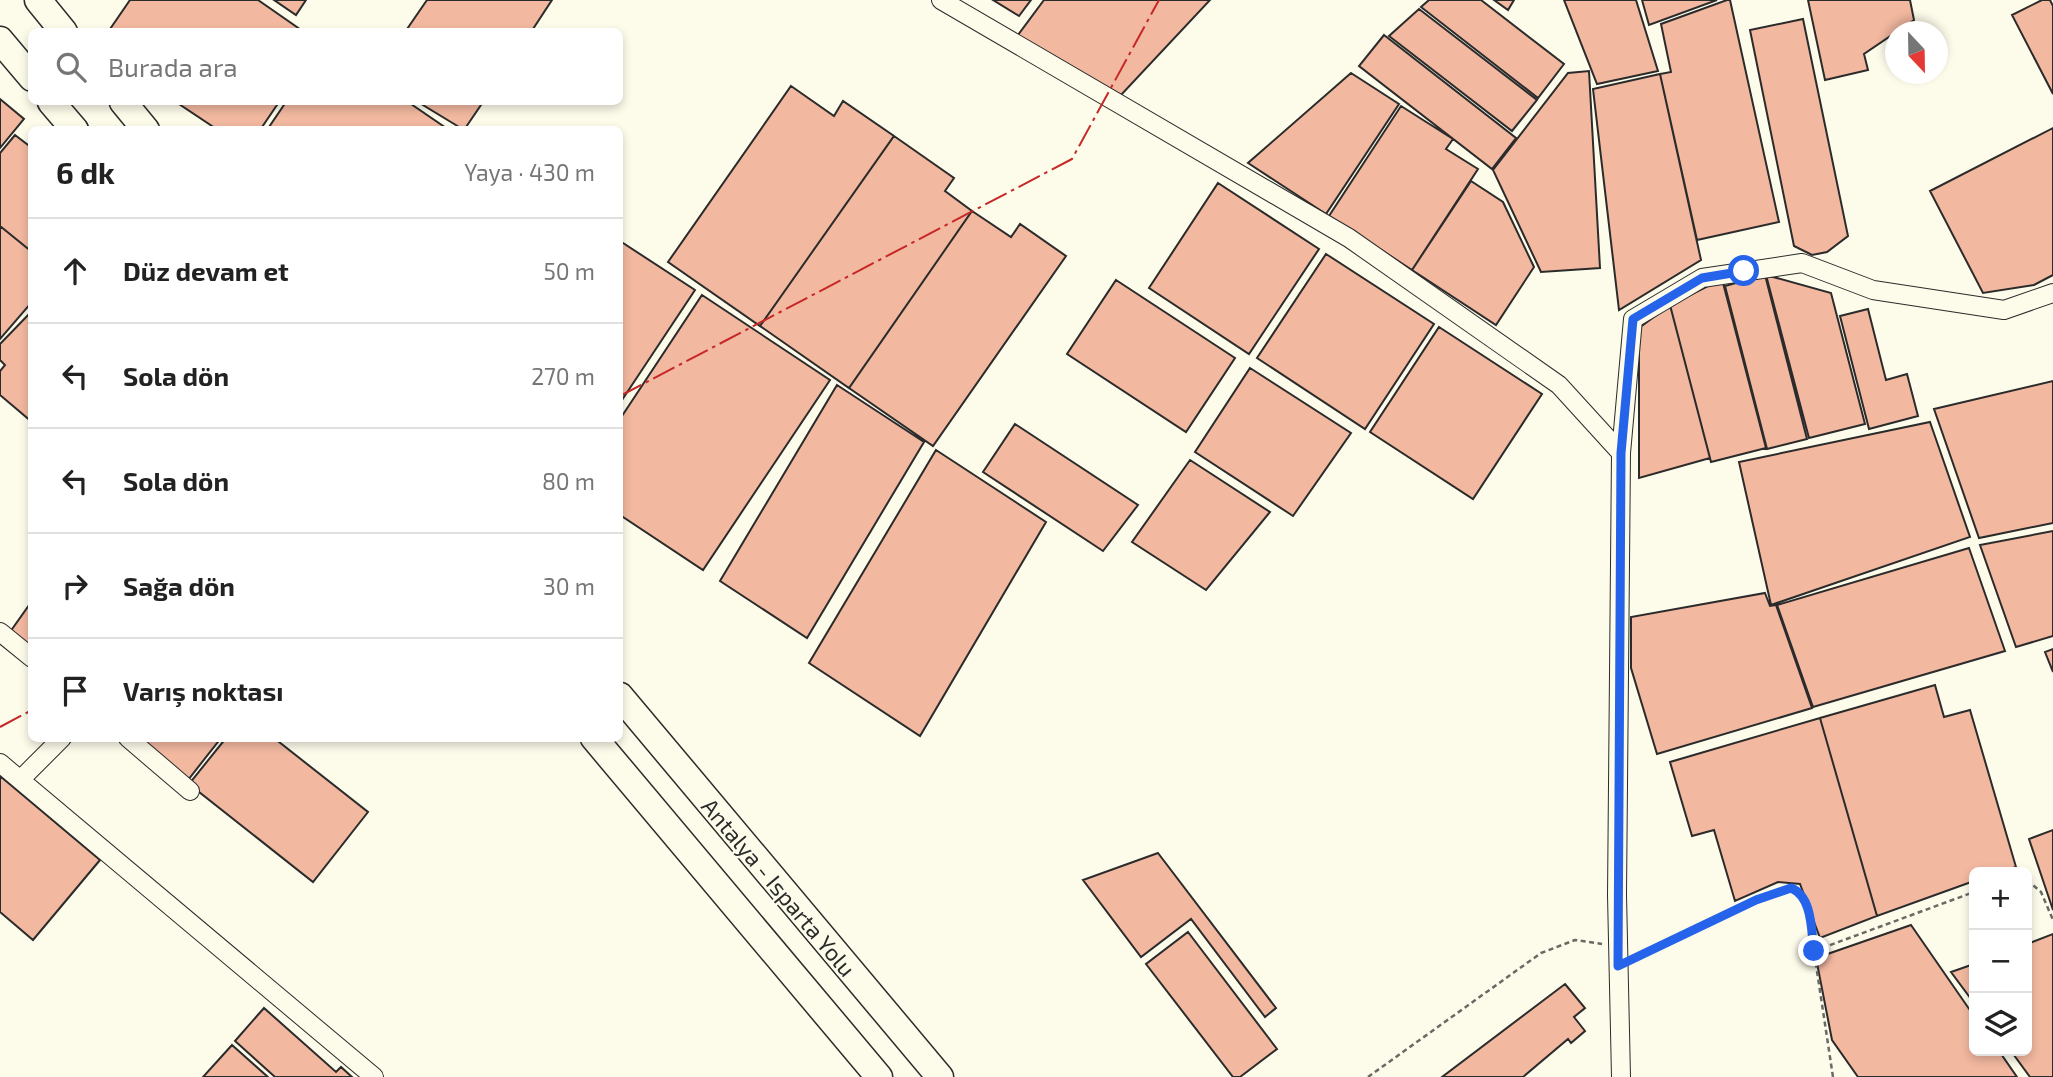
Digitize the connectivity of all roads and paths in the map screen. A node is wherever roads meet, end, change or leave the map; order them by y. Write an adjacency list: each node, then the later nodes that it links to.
1 (38, 0): 3 (highway)
2 (941, 0): 11 (street)
3 (61, 28)
4 (0, 40): 5 (highway)
5 (28, 73)
6 (54, 105): 8 (highway)
7 (125, 105): 9 (highway)
8 (72, 126)
9 (143, 126)
10 (2053, 293): 11 (street)
11 (1621, 453): 24 (street)
12 (0, 632): 13 (street)
13 (28, 655)
14 (623, 700): 29 (highway, Antalya - Isparta Yolu)
15 (58, 742): 19 (street)
16 (133, 742): 20 (street)
17 (597, 742): 28 (highway, Antalya - Isparta Yolu)
18 (0, 763): 19 (street)
19 (20, 780): 27 (street)
20 (190, 791)
21 (2032, 884): 23 (path)
22 (1969, 894): 25 (path)
23 (2053, 920)
24 (1618, 947): 26 (street); 30 (path)
25 (1814, 951): 26 (path); 32 (path)
26 (1618, 966): 31 (street)
27 (374, 1077)
28 (879, 1077)
29 (940, 1077)
30 (1368, 1077)
31 (1621, 1077)
32 (1833, 1077)

